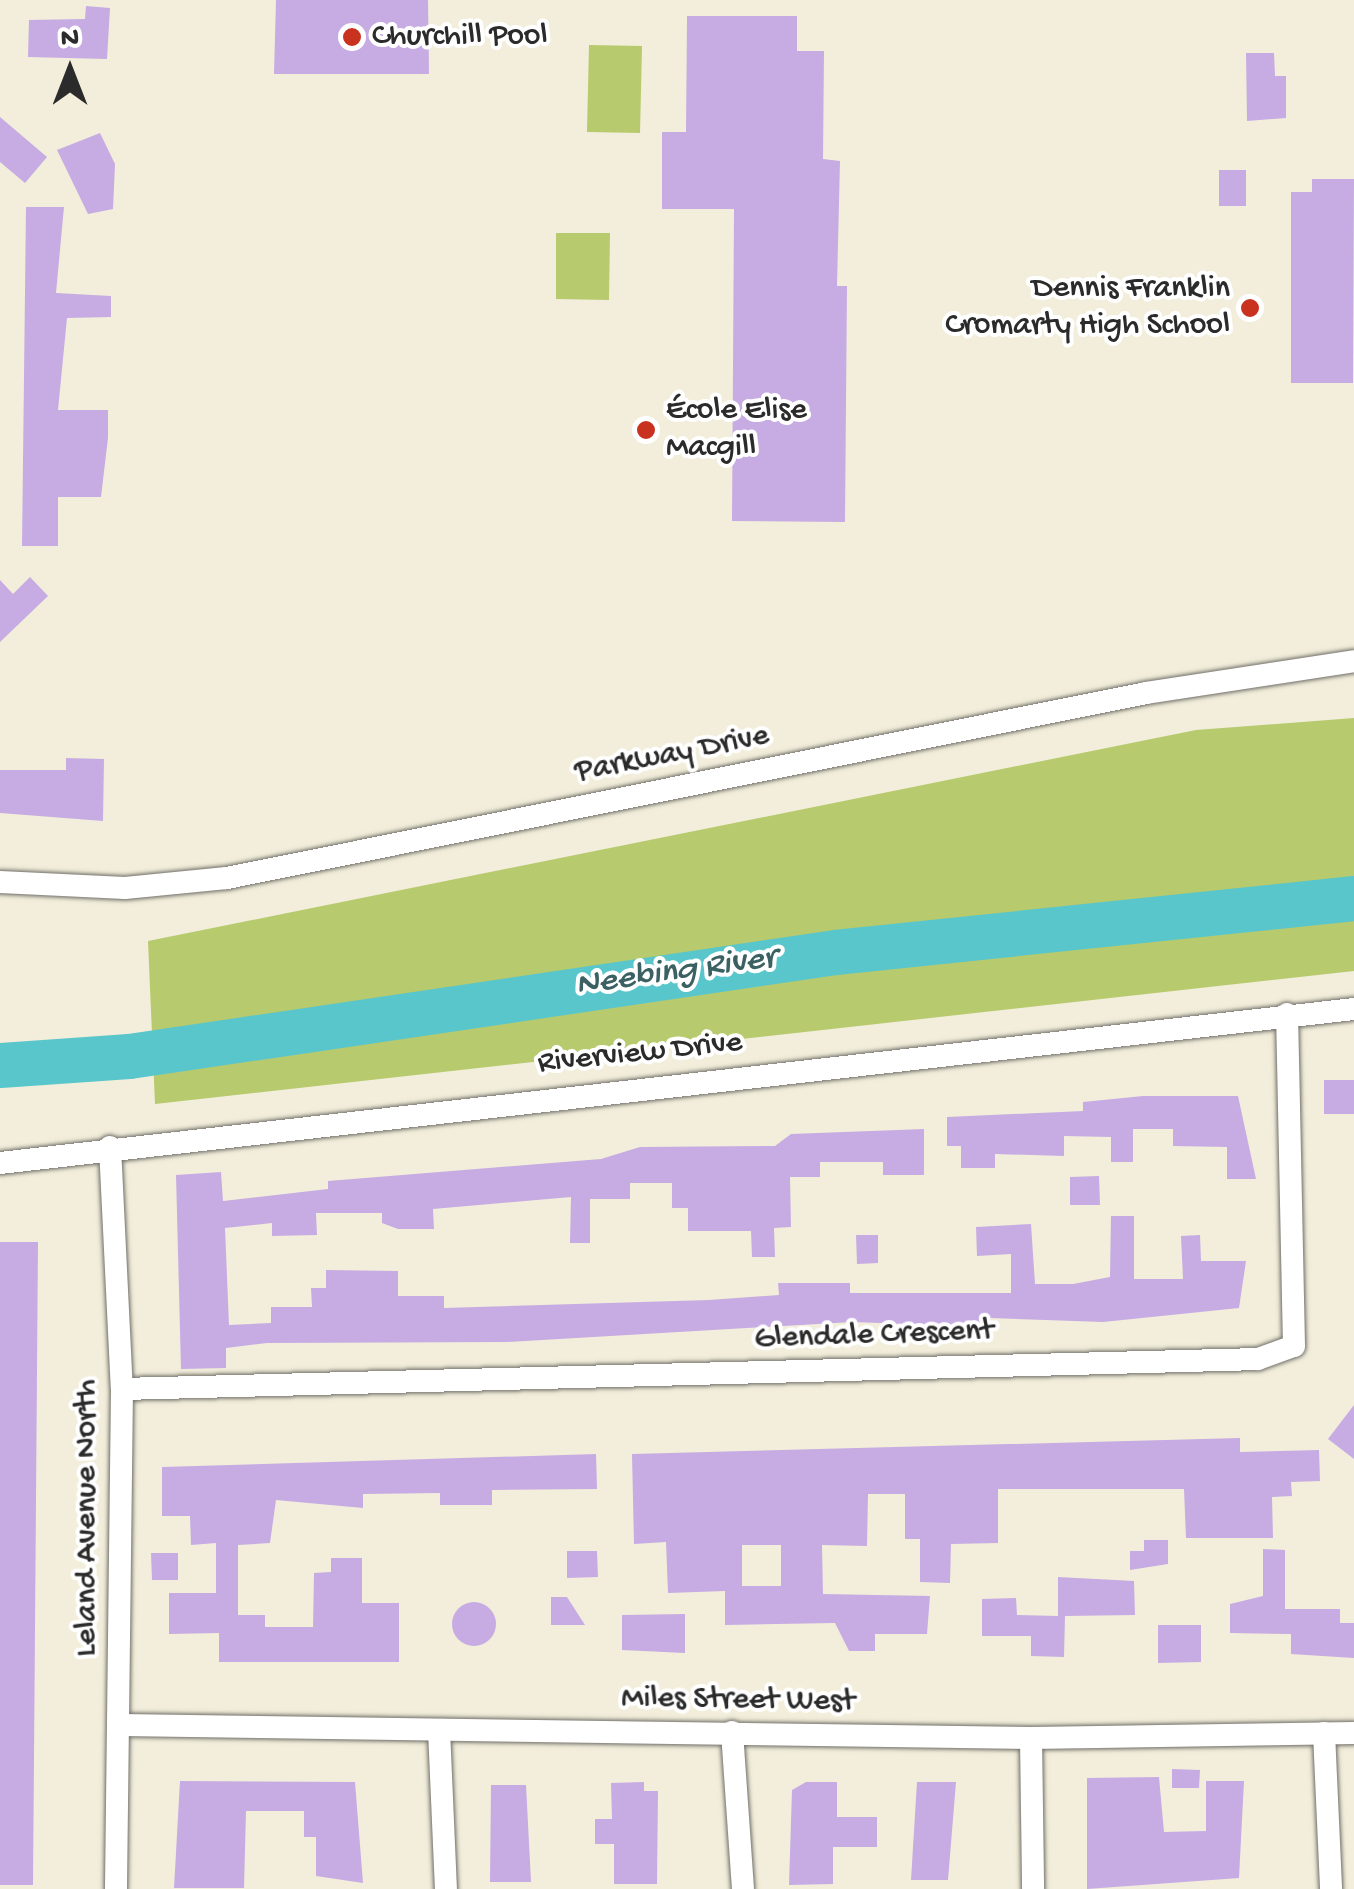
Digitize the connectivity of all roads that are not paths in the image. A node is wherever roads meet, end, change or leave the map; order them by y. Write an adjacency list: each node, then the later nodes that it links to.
1 (1354, 661): 2 (street, Parkway Drive)
2 (0, 882)
3 (1354, 1008): 4 (street, Riverview Drive)
4 (1287, 1014): 5 (street, Riverview Drive); 7 (street, Glendale Crescent)
5 (110, 1147): 6 (street, Riverview Drive); 7 (street, Leland Avenue North)
6 (0, 1163)
7 (122, 1390): 8 (street, Leland Avenue North)
8 (121, 1725): 9 (street, Miles Street West); 14 (street, Leland Avenue North)
9 (439, 1730): 10 (street, Miles Street West); 15 (street)
10 (732, 1732): 13 (street, Miles Street West); 16 (street)
11 (1324, 1733): 12 (street, Miles Street West); 13 (street, Miles Street West); 18 (street)
12 (1354, 1733)
13 (1031, 1738): 17 (street)
14 (116, 1889)
15 (446, 1889)
16 (743, 1889)
17 (1034, 1889)
18 (1331, 1889)

